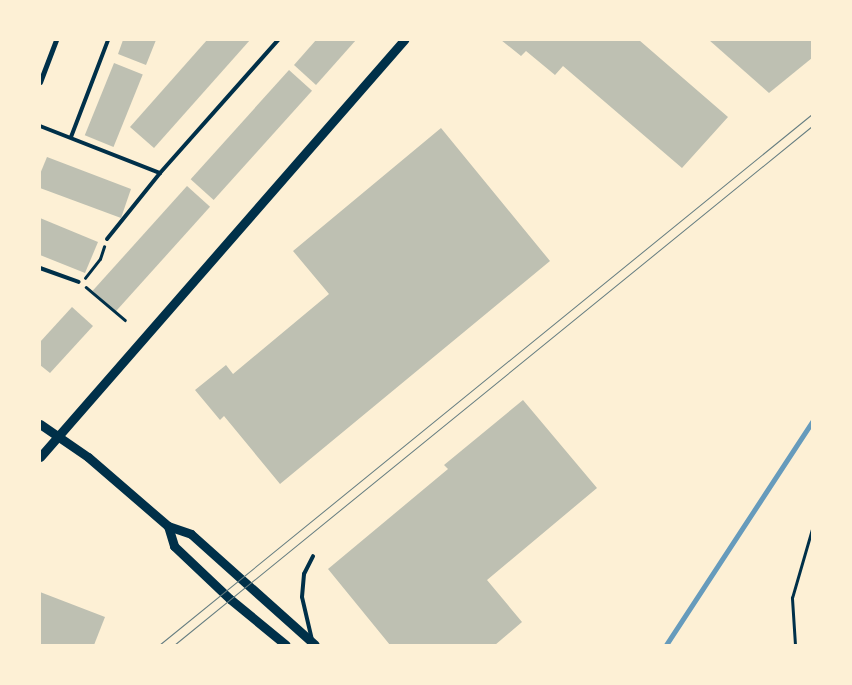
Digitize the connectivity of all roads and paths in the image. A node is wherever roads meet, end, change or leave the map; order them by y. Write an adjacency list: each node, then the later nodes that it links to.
1 (56, 40): 5 (street)
2 (108, 40): 7 (lane)
3 (278, 40): 8 (lane)
4 (404, 40): 14 (street)
5 (40, 82)
6 (40, 126): 7 (lane)
7 (71, 137): 8 (lane)
8 (160, 172): 9 (lane)
9 (107, 239): 11 (path)
10 (40, 268): 11 (lane)
11 (80, 282): 12 (path)
12 (125, 320)
13 (40, 424): 14 (street)
14 (60, 435): 15 (street); 16 (street)
15 (40, 457)
16 (168, 526): 19 (street); 20 (street)
17 (812, 529): 21 (path)
18 (313, 556): 19 (lane)
19 (314, 643)
20 (286, 645)
21 (795, 645)

